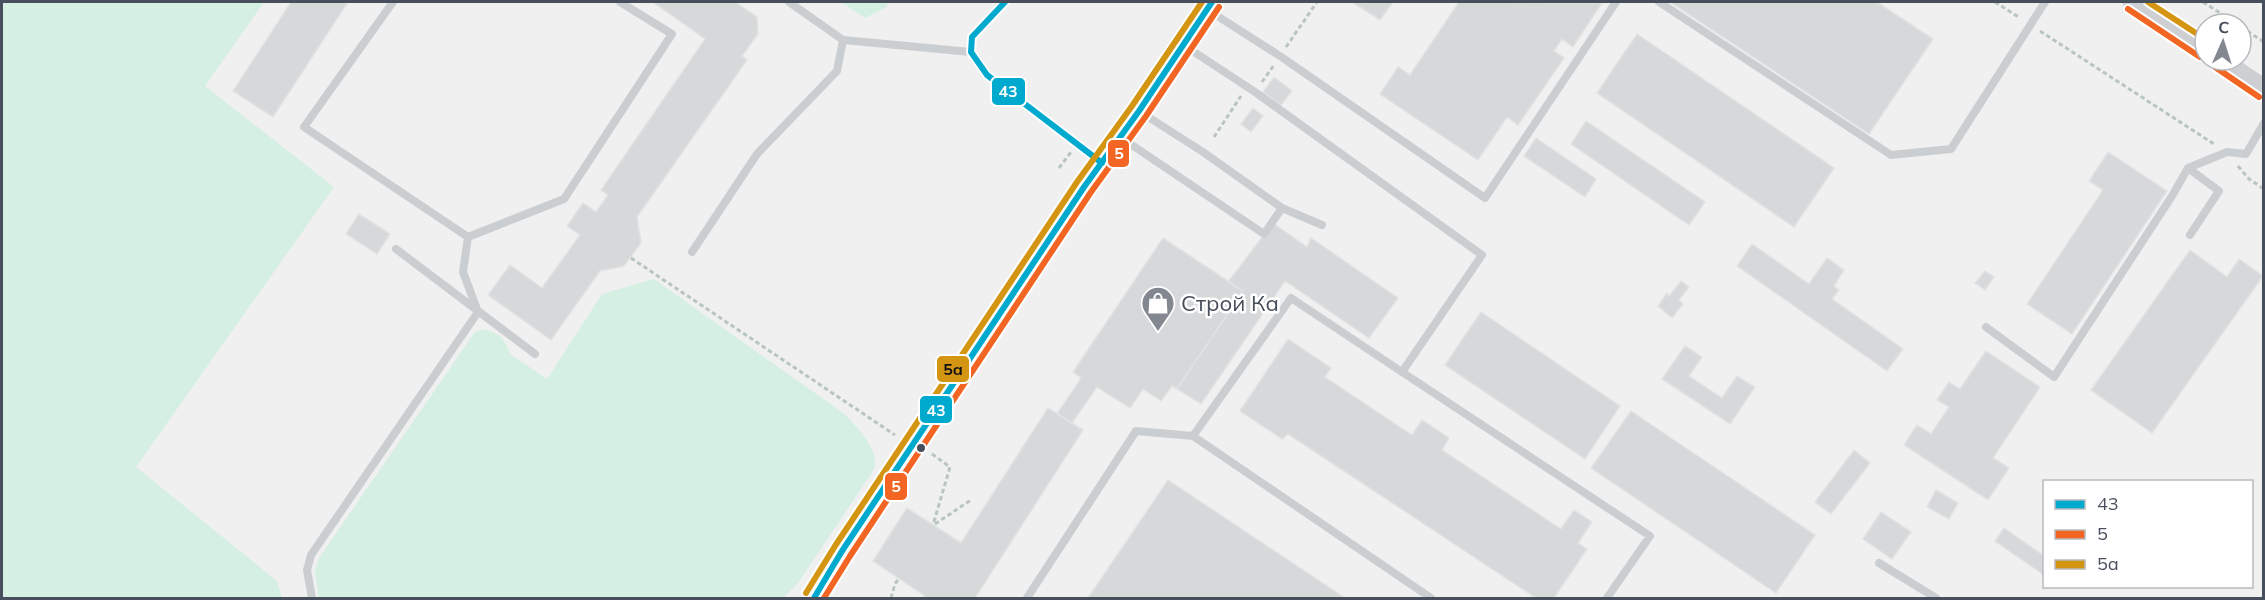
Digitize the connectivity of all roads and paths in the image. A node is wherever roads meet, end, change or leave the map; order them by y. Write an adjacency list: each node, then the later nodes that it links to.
1 (393, 2): 34 (lane)
2 (620, 2): 34 (lane)
3 (789, 2): 14 (lane)
4 (1005, 2): 17 (lane)
5 (1616, 2): 11 (lane)
6 (1659, 2): 13 (lane)
7 (1995, 2): 13 (path)
8 (2045, 2): 13 (lane)
9 (2133, 2): 15 (main road)
10 (2203, 2): 12 (path)
11 (1210, 5): 16 (main road)
12 (2218, 12)
13 (2030, 24): 26 (path)
14 (843, 40): 17 (lane); 36 (lane)
15 (2193, 42)
16 (1183, 45): 21 (main road); 41 (lane)
17 (971, 52): 25 (lane)
18 (2238, 72): 19 (main road)
19 (2264, 90)
20 (1241, 96): 24 (path)
21 (1139, 111): 23 (main road); 31 (lane)
22 (2264, 123): 26 (lane)
23 (1121, 137): 27 (main road); 31 (lane)
24 (1214, 137)
25 (1076, 145): 27 (lane); 28 (path)
26 (2226, 152): 29 (lane); 30 (path)
27 (1102, 163): 49 (main road)
28 (1059, 168)
29 (2188, 168): 33 (lane); 39 (lane)
30 (2264, 189)
31 (1282, 208): 32 (lane)
32 (1322, 225)
33 (2190, 235)
34 (468, 237): 38 (lane)
35 (396, 249): 38 (lane)
36 (692, 252)
37 (631, 258): 43 (path)
38 (478, 312): 40 (lane); 48 (lane)
39 (1986, 327)
40 (535, 354)
41 (1402, 372): 42 (lane); 53 (lane)
42 (1193, 436): 51 (lane); 52 (lane)
43 (900, 439)
44 (950, 467): 45 (path)
45 (971, 500)
46 (1879, 563): 54 (lane)
47 (899, 578): 50 (path)
48 (312, 598)
49 (814, 598)
50 (891, 598)
51 (1027, 598)
52 (1431, 598)
53 (1607, 598)
54 (1936, 598)

